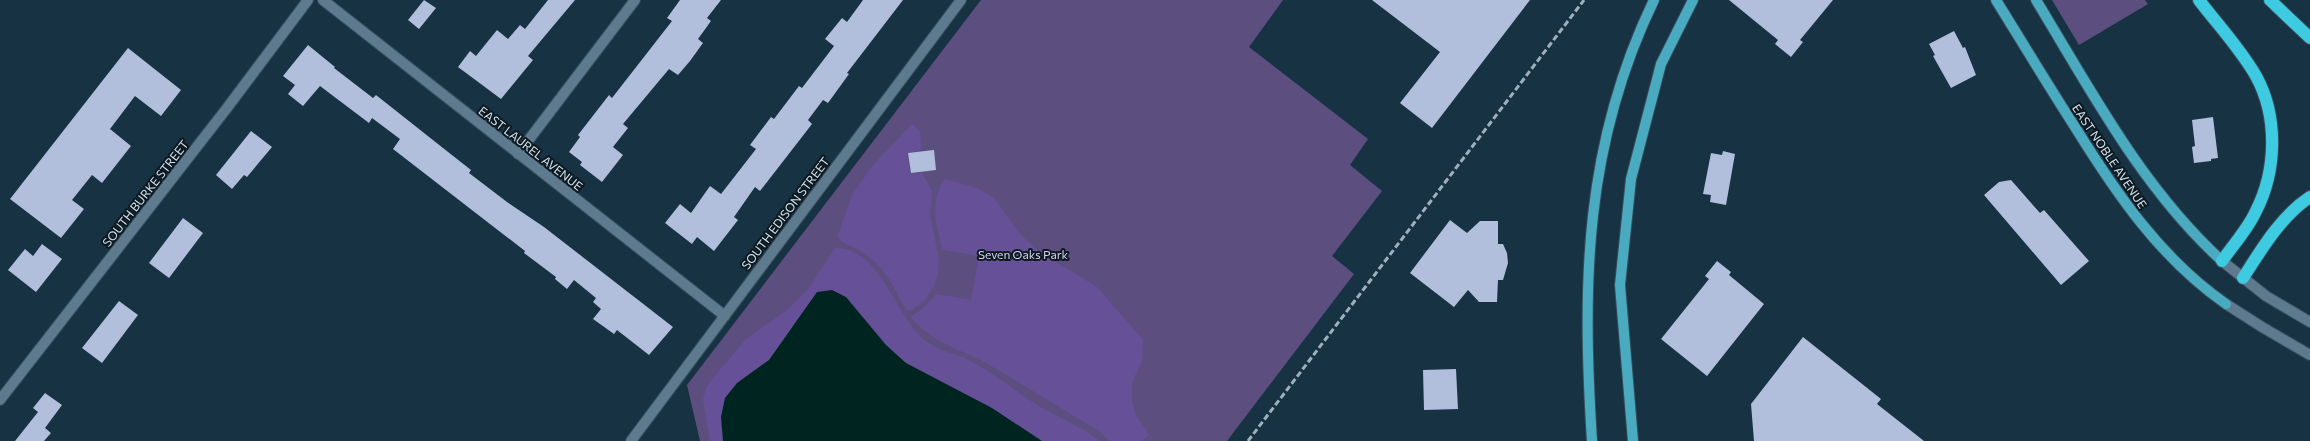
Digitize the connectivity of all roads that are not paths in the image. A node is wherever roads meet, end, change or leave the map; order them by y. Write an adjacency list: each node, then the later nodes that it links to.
1 (308, 0): 20 (street, SOUTH BURKE STREET)
2 (323, 0): 12 (street, EAST LAUREL AVENUE)
3 (635, 0): 12 (street)
4 (961, 0): 17 (street, SOUTH EDISON STREET)
5 (1654, 0): 22 (main road)
6 (1693, 0): 23 (main road)
7 (1996, 0): 16 (main road, EAST NOBLE AVENUE)
8 (2036, 0): 14 (main road, EAST NOBLE AVENUE)
9 (2199, 0): 14 (highway)
10 (2270, 0): 11 (highway)
11 (2310, 38)
12 (518, 154): 17 (street, EAST LAUREL AVENUE)
13 (2310, 197): 15 (highway)
14 (2222, 261): 15 (street, EAST NOBLE AVENUE)
15 (2243, 278): 18 (street, EAST NOBLE AVENUE)
16 (2226, 304): 19 (street, EAST NOBLE AVENUE)
17 (725, 316): 21 (street, SOUTH EDISON STREET)
18 (2310, 322)
19 (2310, 355)
20 (0, 400)
21 (631, 441)
22 (1592, 441)
23 (1633, 441)

